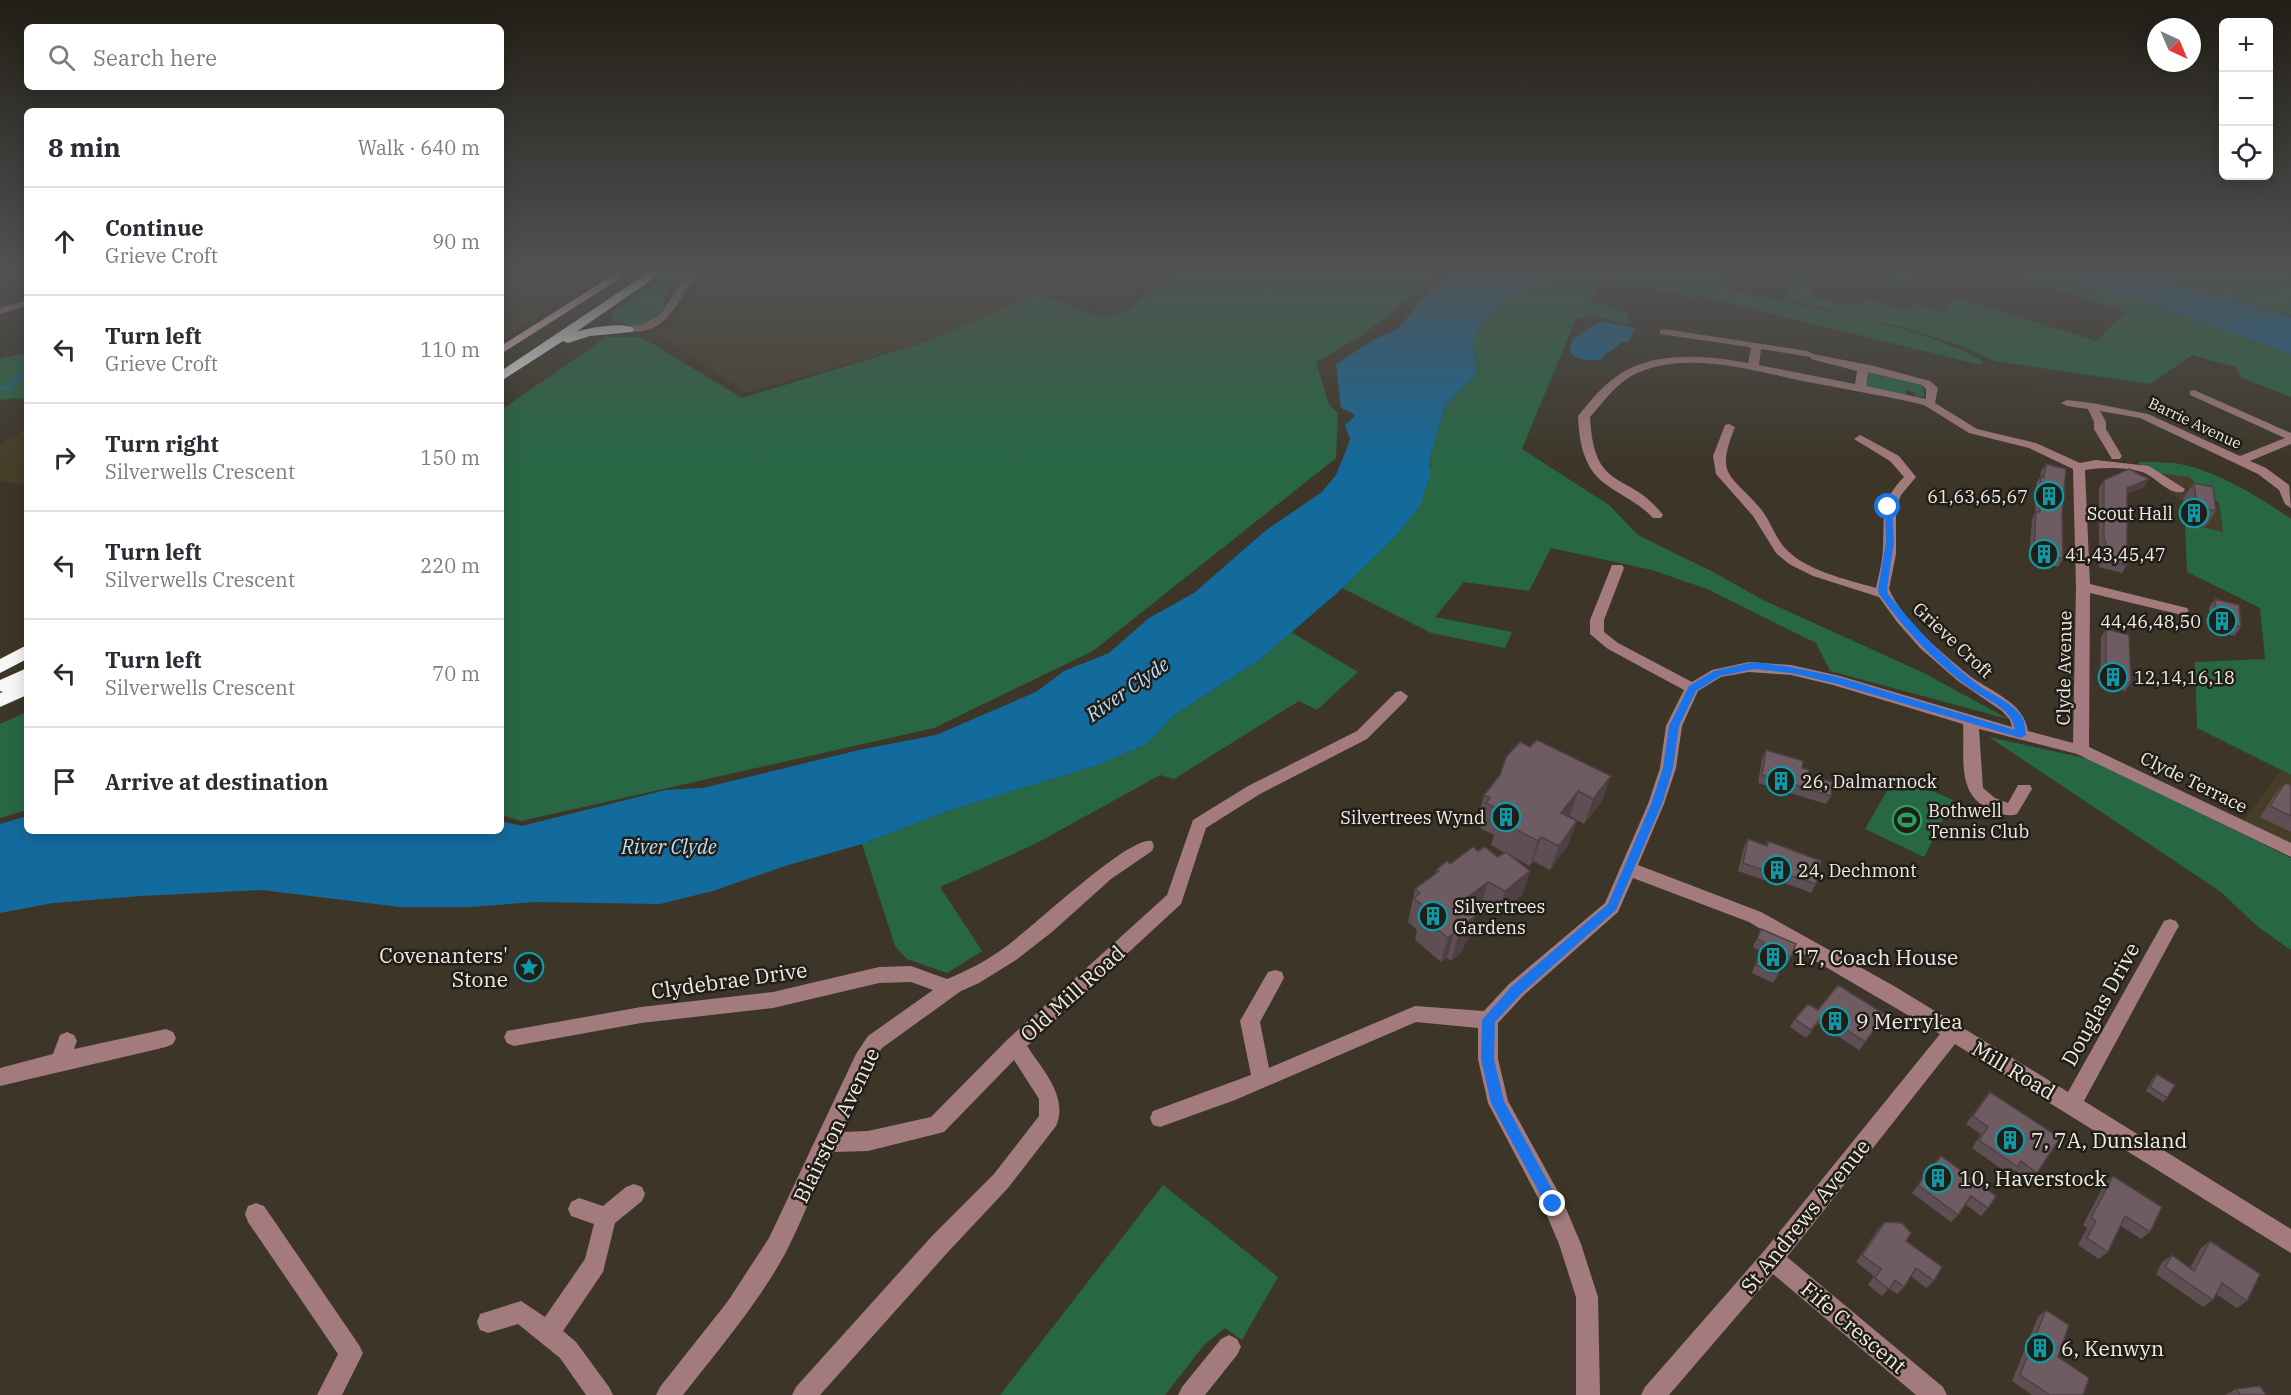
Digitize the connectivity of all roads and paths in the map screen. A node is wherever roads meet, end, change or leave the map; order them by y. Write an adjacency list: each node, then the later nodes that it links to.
1 (523, 337): 8 (main road)
2 (544, 337): 9 (highway)
3 (560, 337): 7 (highway)
4 (574, 337): 7 (highway)
5 (1682, 337): 6 (street)
6 (1755, 345): 10 (street); 11 (street)
7 (544, 348): 12 (highway)
8 (504, 349)
9 (504, 364)
10 (1753, 368): 13 (street); 26 (street)
11 (1863, 369): 13 (street); 15 (street)
12 (504, 375)
13 (1860, 388): 15 (street)
14 (2194, 393): 19 (street)
15 (1928, 403): 23 (street)
16 (2067, 403): 17 (street, Barrie Avenue)
17 (2092, 406): 21 (street); 22 (street, Barrie Avenue)
18 (1729, 427): 31 (street)
19 (2291, 438): 22 (street)
20 (1860, 439): 31 (street)
21 (2116, 456)
22 (2241, 460): 27 (street, Barrie Avenue)
23 (2079, 467): 24 (street); 30 (street, Clyde Avenue)
24 (2179, 489)
25 (1659, 499): 26 (street)
26 (1645, 502): 28 (street)
27 (2291, 504)
28 (1657, 515)
29 (1617, 568): 37 (street)
30 (2083, 587): 32 (street, Clyde Avenue); 43 (street, Clyde Avenue)
31 (1884, 594): 42 (street, Grieve Croft)
32 (2182, 611)
33 (24, 653): 34 (highway)
34 (0, 667)
35 (24, 675): 36 (highway)
36 (0, 687)
37 (1692, 688): 41 (street, Clyde Terrace); 47 (street)
38 (24, 689): 40 (highway)
39 (1401, 696): 56 (street, Old Mill Road)
40 (0, 701)
41 (1971, 722): 42 (street, Clyde Terrace); 44 (street)
42 (2013, 733): 43 (street, Clyde Terrace)
43 (2081, 750): 46 (street, Clyde Terrace)
44 (2024, 789)
45 (1146, 846): 50 (street, Blairston Avenue)
46 (2291, 850)
47 (1629, 869): 51 (street); 52 (street, Mill Road)
48 (2170, 926): 60 (street, Douglas Drive)
49 (1275, 978): 59 (street)
50 (948, 989): 53 (street, Clydebrae Drive); 62 (street, Blairston Avenue)
51 (1488, 1020): 59 (street); 77 (street)
52 (1953, 1032): 60 (street, Mill Road); 68 (street, St Andrews Avenue)
53 (514, 1037)
54 (166, 1038): 57 (street)
55 (67, 1041): 57 (street)
56 (1015, 1045): 62 (street); 75 (street, Old Mill Road)
57 (61, 1060): 58 (street)
58 (0, 1077)
59 (1262, 1080): 61 (street)
60 (2071, 1104): 67 (street, Mill Road)
61 (1160, 1118)
62 (827, 1142): 74 (street, Blairston Avenue)
63 (634, 1194): 66 (street)
64 (579, 1209): 66 (street)
65 (256, 1214): 72 (street)
66 (606, 1217): 70 (street)
67 (2291, 1242)
68 (1772, 1258): 78 (street, St Andrews Avenue); 79 (street, Fife Crescent)
69 (488, 1322): 70 (street)
70 (547, 1334): 73 (street)
71 (1229, 1347): 76 (street)
72 (329, 1395)
73 (601, 1395)
74 (668, 1395)
75 (804, 1395)
76 (1190, 1395)
77 (1588, 1395)
78 (1653, 1395)
79 (1935, 1395)

